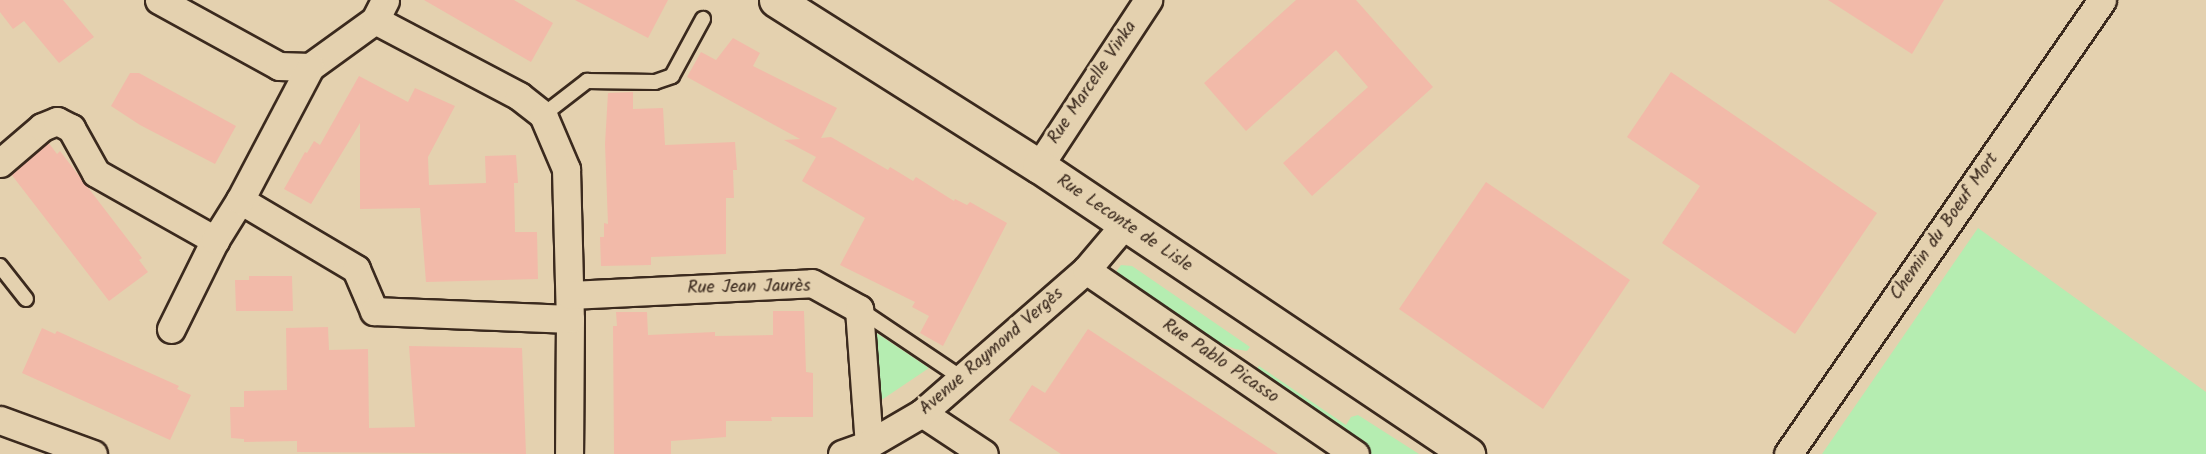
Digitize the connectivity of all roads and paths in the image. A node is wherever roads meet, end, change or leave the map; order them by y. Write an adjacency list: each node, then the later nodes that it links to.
1 (159, 0): 7 (street)
2 (776, 0): 10 (main road, Rue Leconte de Lisle)
3 (1148, 0): 10 (street, Rue Marcelle Vinka)
4 (2102, 0): 31 (street, Chemin du Boeuf Mort)
5 (380, 10): 7 (street); 8 (street)
6 (703, 19): 8 (lane)
7 (310, 67): 11 (street)
8 (543, 115): 17 (street)
9 (0, 163): 13 (street)
10 (1039, 166): 12 (main road, Rue Leconte de Lisle)
11 (240, 200): 13 (street); 17 (street, Rue Jean Jaurès)
12 (1124, 225): 15 (street, Avenue Raymond Vergès); 30 (main road, Rue Leconte de Lisle)
13 (215, 240): 19 (street)
14 (0, 266): 16 (lane)
15 (1086, 270): 20 (street, Avenue Raymond Vergès); 29 (street, Rue Pablo Picasso)
16 (26, 299)
17 (570, 307): 18 (street, Rue Jean Jaurès); 26 (street)
18 (860, 309): 20 (lane); 23 (street)
19 (171, 329)
20 (963, 380): 21 (street, Avenue Raymond Vergès)
21 (922, 413): 23 (street, Avenue Raymond Vergès); 28 (street)
22 (0, 420): 24 (street)
23 (869, 444): 27 (street, Avenue Raymond Vergès)
24 (52, 447): 25 (street)
25 (93, 454)
26 (569, 454)
27 (842, 454)
28 (984, 454)
29 (1355, 454)
30 (1468, 454)
31 (1788, 454)

